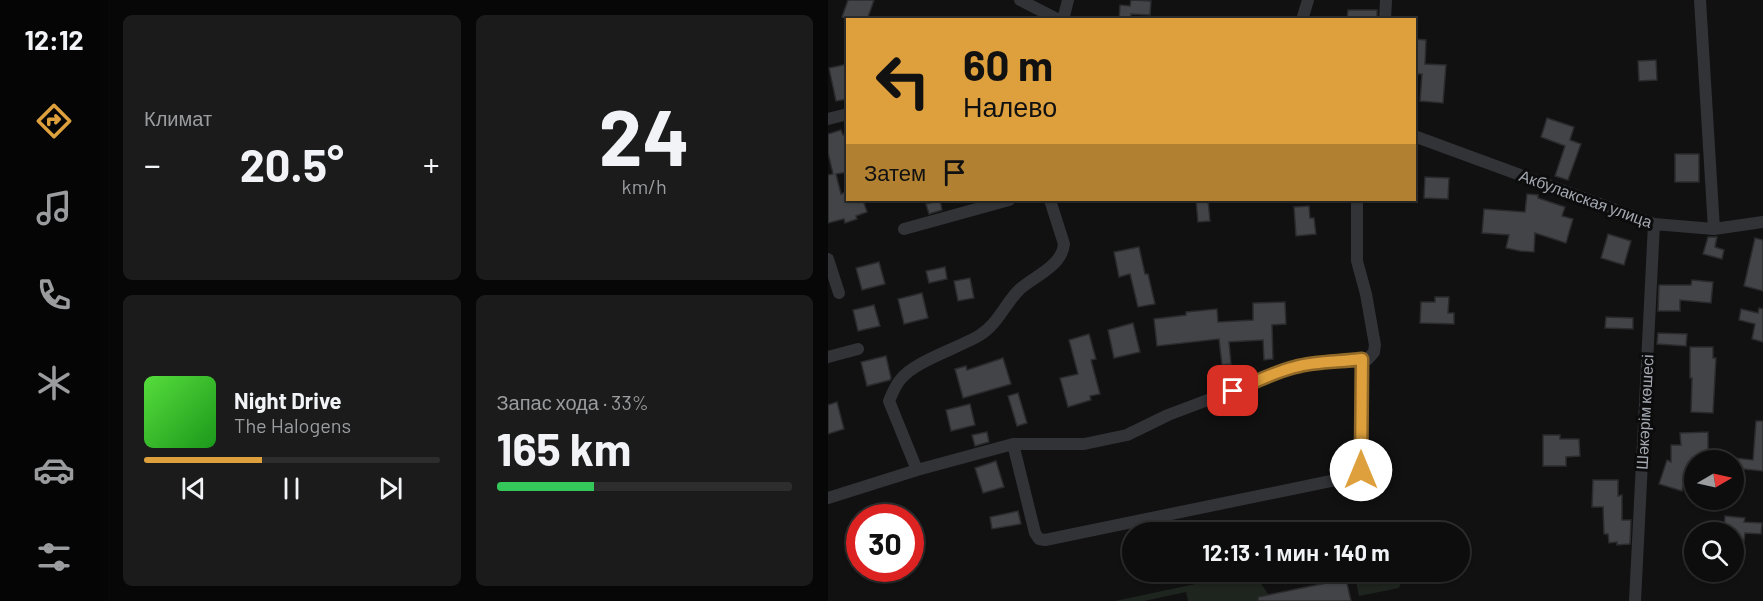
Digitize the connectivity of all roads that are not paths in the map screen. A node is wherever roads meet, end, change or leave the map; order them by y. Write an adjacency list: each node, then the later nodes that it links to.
1 (1020, 0): 6 (street)
2 (1068, 0): 7 (street)
3 (1308, 0): 8 (street)
4 (1386, 0): 9 (street)
5 (1700, 0): 19 (street)
6 (1057, 18)
7 (1062, 18)
8 (1303, 18)
9 (1385, 18)
10 (846, 114): 11 (street)
11 (828, 119)
12 (1416, 137): 17 (street, Акбулакская улица)
13 (1005, 201): 18 (street)
14 (1050, 201): 26 (street)
15 (1358, 201): 24 (street)
16 (1763, 222): 19 (street, Акбулакская улица)
17 (1654, 224): 19 (street, Акбулакская улица); 28 (street, Шәкәрім көшесі)
18 (904, 229)
19 (1714, 229)
20 (828, 259): 21 (street)
21 (839, 293)
22 (858, 349): 23 (street)
23 (828, 357)
24 (1362, 359): 25 (street); 25 (street)
25 (1013, 444): 26 (street)
26 (917, 470): 27 (street)
27 (828, 498)
28 (1635, 601)

